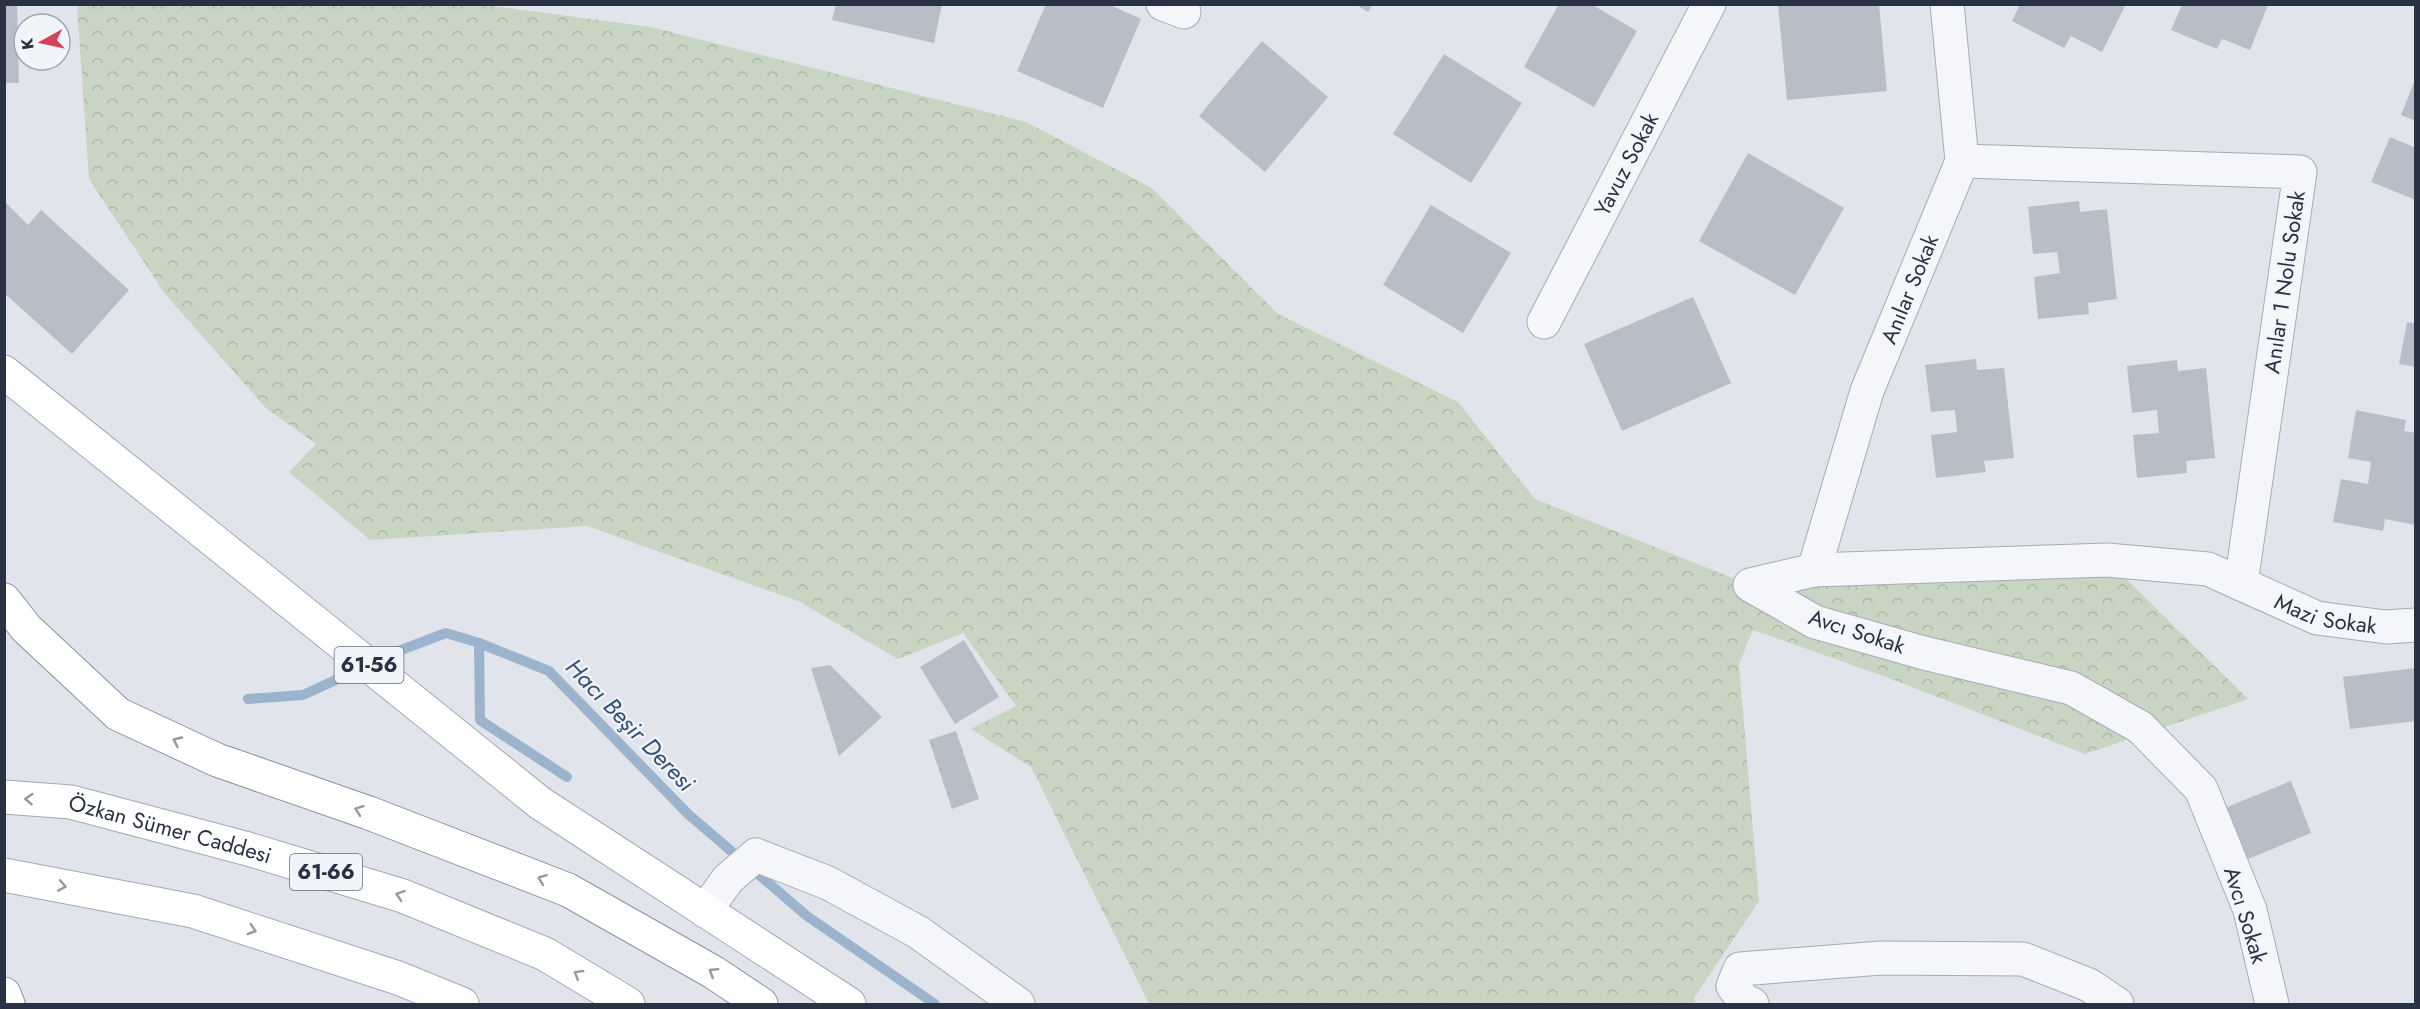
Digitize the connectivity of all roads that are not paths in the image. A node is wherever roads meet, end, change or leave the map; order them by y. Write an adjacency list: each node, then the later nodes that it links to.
1 (1709, 4): 4 (street, Yavuz Sokak)
2 (1947, 4): 3 (street, Anılar Sokak)
3 (1962, 161): 6 (street, Anılar Sokak); 7 (street, Anılar 1 Nolu Sokak)
4 (1544, 322)
5 (4, 372): 12 (main road, 61-56)
6 (1814, 570): 7 (street, Avcı Sokak); 22 (street, Avcı Sokak)
7 (2241, 584): 9 (street, Mazi Sokak)
8 (4, 600): 17 (main road, one-way to 8)
9 (2415, 625)
10 (4, 798): 16 (main road, Özkan Sümer Caddesi / 61-66, one-way to 10)
11 (4, 875): 15 (main road, one-way to 15)
12 (705, 911): 18 (main road, 61-56); 19 (street)
13 (4, 994): 14 (main road)
14 (8, 1005)
15 (462, 1005)
16 (628, 1005)
17 (762, 1005)
18 (849, 1005)
19 (1018, 1005)
20 (1752, 1005): 21 (street)
21 (2117, 1005)
22 (2272, 1005)

